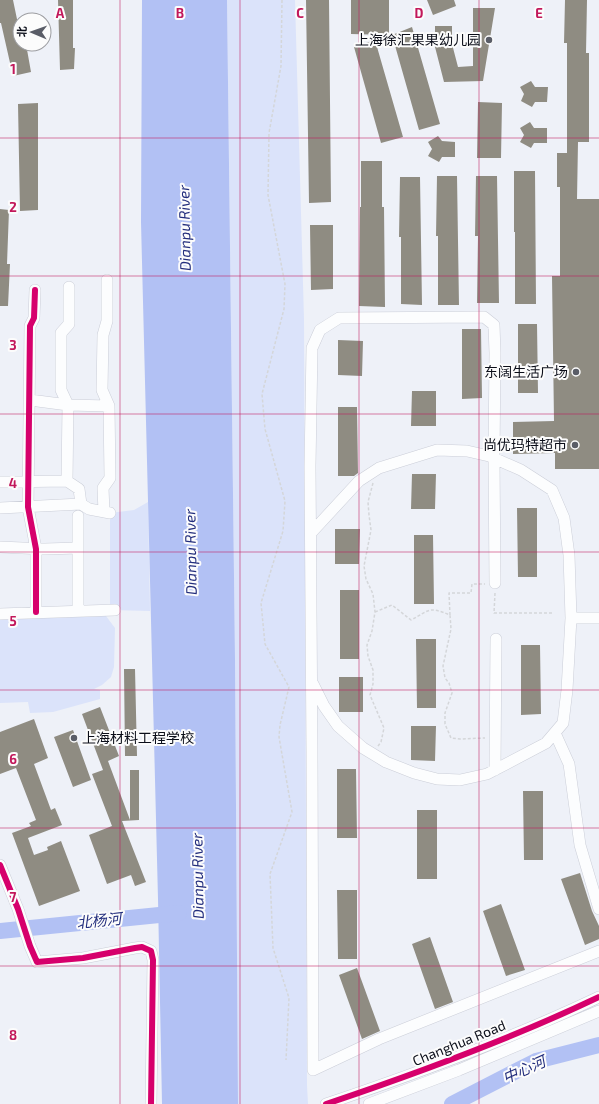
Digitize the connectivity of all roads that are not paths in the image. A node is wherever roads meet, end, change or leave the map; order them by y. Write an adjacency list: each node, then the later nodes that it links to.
1 (107, 280): 6 (street)
2 (69, 287): 5 (street)
3 (35, 290): 4 (street)
4 (30, 400): 5 (street); 10 (street)
5 (68, 405): 6 (street); 8 (street)
6 (109, 406): 11 (street)
7 (494, 458): 15 (street); 15 (street); 19 (street); 24 (street)
8 (67, 481): 10 (street); 11 (street)
9 (0, 482): 10 (street)
10 (29, 482): 12 (street)
11 (81, 504): 12 (street)
12 (28, 507): 13 (street); 18 (street)
13 (0, 508)
14 (78, 516): 17 (street)
15 (310, 534): 27 (street)
16 (0, 547): 18 (street)
17 (78, 548): 18 (street); 21 (street)
18 (36, 549): 22 (street)
19 (495, 583)
20 (114, 610): 21 (street)
21 (78, 611): 22 (street)
22 (36, 612): 23 (street)
23 (0, 614)
24 (570, 618): 25 (street); 28 (street)
25 (599, 618)
26 (496, 639): 29 (street)
27 (312, 682): 29 (street); 32 (street)
28 (555, 733): 29 (street); 31 (street)
29 (496, 770)
30 (0, 865): 36 (street)
31 (599, 909)
32 (599, 951)
33 (599, 997): 35 (street, Changhua Road)
34 (599, 1011): 39 (street, Changhua Road)
35 (404, 1078): 37 (street, Changhua Road); 38 (street, Changhua Road)
36 (151, 1104)
37 (326, 1104)
38 (346, 1104)
39 (369, 1104)

